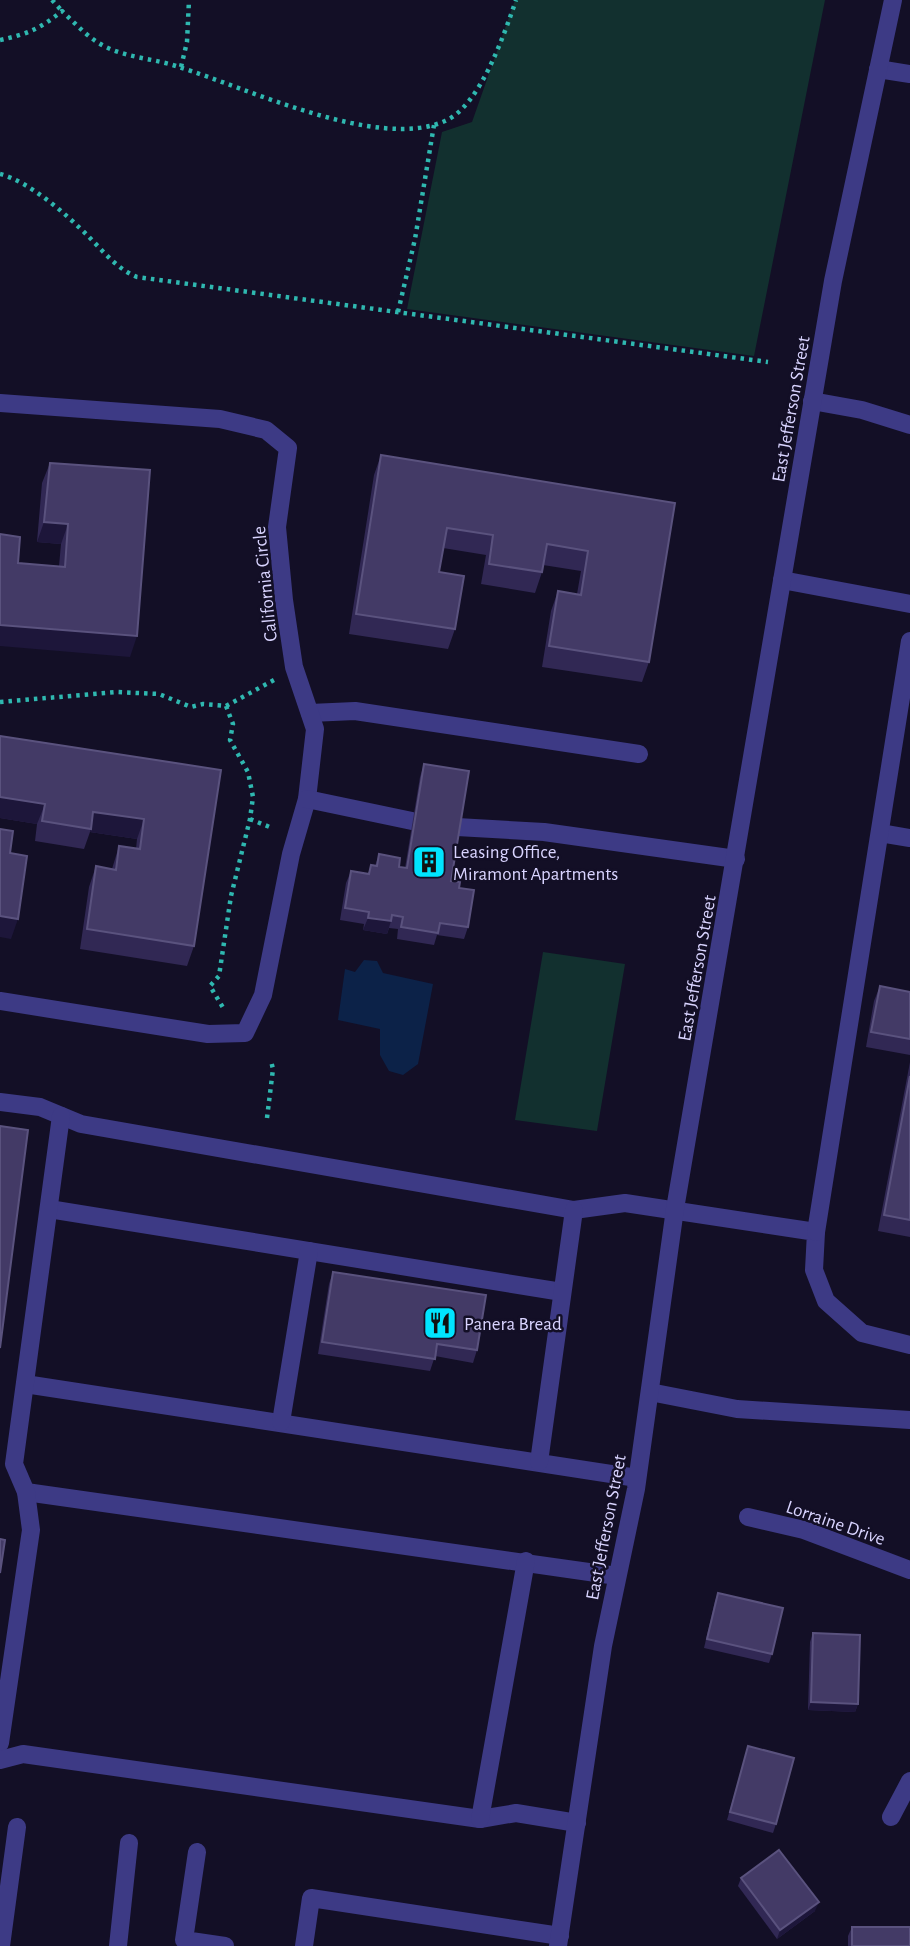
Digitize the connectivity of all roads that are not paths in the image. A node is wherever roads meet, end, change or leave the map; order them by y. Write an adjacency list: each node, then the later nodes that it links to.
1 (893, 0): 2 (street, East Jefferson Street)
2 (878, 69): 3 (street); 4 (street, East Jefferson Street)
3 (910, 74)
4 (812, 401): 6 (street); 7 (street, East Jefferson Street)
5 (0, 403): 10 (street, California Circle)
6 (910, 425)
7 (782, 580): 8 (street); 18 (street, East Jefferson Street)
8 (910, 604)
9 (910, 641): 11 (street)
10 (310, 713): 12 (street); 13 (street, California Circle)
11 (904, 717): 16 (street)
12 (639, 754)
13 (307, 799): 14 (street); 19 (street, California Circle)
14 (412, 821)
15 (457, 827): 18 (street)
16 (880, 833): 17 (street); 25 (street)
17 (910, 838)
18 (736, 859): 23 (street, East Jefferson Street)
19 (0, 1001)
20 (0, 1102): 21 (street)
21 (61, 1116): 22 (street); 24 (street)
22 (49, 1209): 26 (street); 29 (street)
23 (676, 1209): 24 (street); 25 (street); 30 (street, East Jefferson Street)
24 (574, 1210): 27 (street)
25 (817, 1232): 28 (street)
26 (309, 1251): 27 (street); 32 (street)
27 (562, 1292): 33 (street)
28 (910, 1345)
29 (25, 1384): 32 (street); 35 (street)
30 (650, 1392): 31 (street); 34 (street, East Jefferson Street)
31 (910, 1420)
32 (281, 1422): 33 (street)
33 (539, 1462): 34 (street)
34 (637, 1478): 39 (street, East Jefferson Street)
35 (26, 1492): 37 (street); 40 (street)
36 (748, 1517): 38 (street, Lorraine Drive)
37 (526, 1561): 39 (street); 44 (street)
38 (910, 1570)
39 (617, 1576): 45 (street, East Jefferson Street)
40 (0, 1742)
41 (0, 1760): 44 (street)
42 (910, 1781): 43 (street)
43 (891, 1817)
44 (480, 1819): 45 (street)
45 (577, 1823): 49 (street, East Jefferson Street)
46 (17, 1827): 50 (street)
47 (130, 1843): 51 (street)
48 (197, 1852): 52 (street)
49 (559, 1941): 53 (street)
50 (1, 1946)
51 (118, 1946)
52 (225, 1946)
53 (304, 1946)

